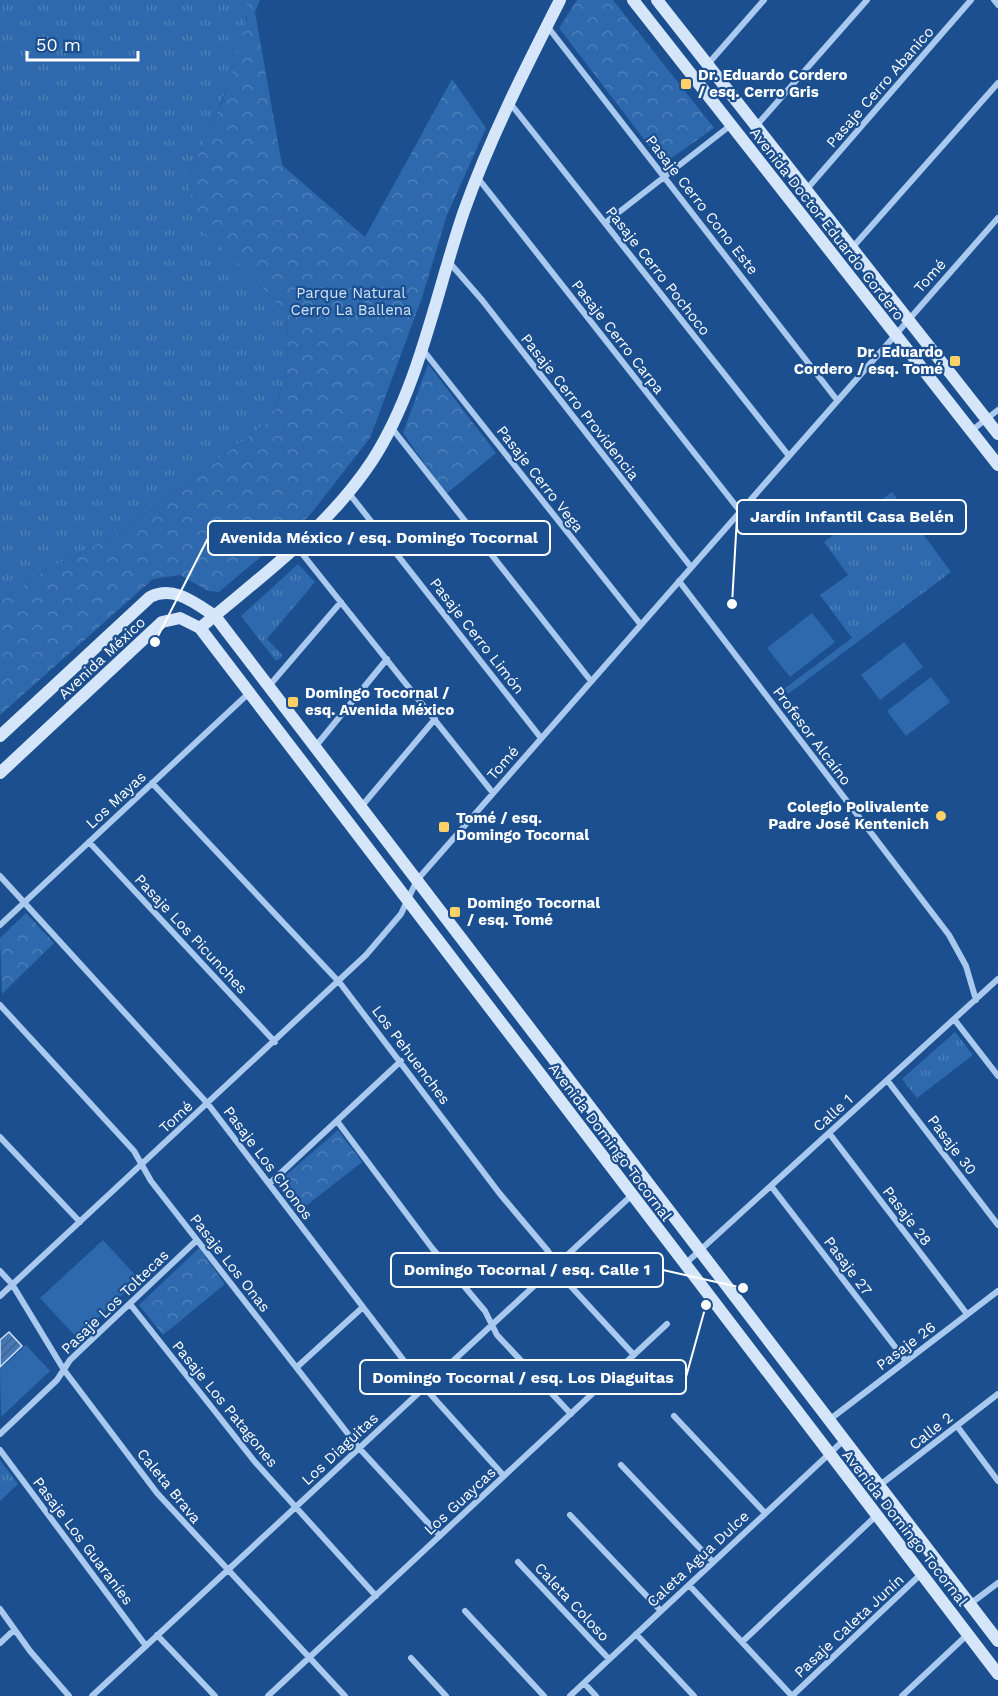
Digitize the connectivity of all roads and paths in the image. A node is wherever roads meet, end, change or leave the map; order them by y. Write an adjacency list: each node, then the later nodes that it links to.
1 (560, 0): 9 (main road)
2 (633, 0): 13 (main road, Avenida Doctor Eduardo Cordero)
3 (764, 0): 10 (street)
4 (867, 0): 14 (street)
5 (971, 0): 17 (street, Pasaje Cerro Abanico)
6 (994, 0): 8 (street)
7 (662, 2): 10 (main road, Avenida Doctor Eduardo Cordero)
8 (998, 5)
9 (547, 25): 12 (main road); 16 (street, Pasaje Cerro Cono Este)
10 (708, 64): 14 (main road, Avenida Doctor Eduardo Cordero)
11 (998, 83): 20 (street)
12 (509, 101): 15 (main road); 19 (street, Pasaje Cerro Pochoco)
13 (731, 125): 16 (street); 23 (main road, Avenida Doctor Eduardo Cordero)
14 (756, 126): 17 (main road, Avenida Doctor Eduardo Cordero)
15 (477, 177): 21 (main road); 34 (street, Pasaje Cerro Carpa)
16 (664, 177): 19 (street); 25 (street, Pasaje Cerro Cono Este)
17 (806, 190): 20 (main road, Avenida Doctor Eduardo Cordero)
18 (998, 218): 22 (street, Tomé)
19 (605, 223): 31 (street, Pasaje Cerro Pochoco)
20 (852, 248): 22 (main road, Avenida Doctor Eduardo Cordero)
21 (448, 262): 24 (main road); 36 (street, Pasaje Cerro Providencia)
22 (908, 319): 23 (street, Tomé); 27 (main road, Avenida Doctor Eduardo Cordero)
23 (895, 334): 25 (street, Tomé); 29 (main road, Avenida Doctor Eduardo Cordero)
24 (421, 348): 28 (main road); 40 (street, Pasaje Cerro Vega)
25 (837, 400): 31 (street, Tomé)
26 (998, 410): 27 (street)
27 (987, 419): 29 (street); 30 (main road, Avenida Doctor Eduardo Cordero)
28 (391, 427): 33 (main road); 43 (street)
29 (971, 431): 32 (main road, Avenida Doctor Eduardo Cordero)
30 (998, 434)
31 (789, 456): 34 (street, Tomé)
32 (998, 465)
33 (348, 492): 35 (main road); 48 (street, Pasaje Cerro Limón)
34 (740, 511): 36 (street, Tomé)
35 (296, 546): 38 (street); 39 (main road)
36 (691, 567): 37 (street, Tomé)
37 (679, 581): 40 (street, Tomé); 62 (street, Profesor Alcaíno)
38 (341, 602): 42 (street); 44 (street)
39 (214, 616): 41 (main road); 44 (main road, Avenida Domingo Tocornal); 47 (main road, Avenida México)
40 (640, 624): 43 (street, Tomé)
41 (200, 628): 45 (main road, Avenida Domingo Tocornal); 50 (main road, Avenida México)
42 (387, 659): 46 (street); 49 (street)
43 (591, 681): 48 (street, Tomé)
44 (268, 686): 49 (main road, Avenida Domingo Tocornal)
45 (249, 693): 51 (street, Los Mayas); 58 (main road, Avenida Domingo Tocornal)
46 (435, 719): 52 (street); 53 (street)
47 (0, 736)
48 (541, 738): 52 (street, Tomé)
49 (315, 747): 53 (main road, Avenida Domingo Tocornal)
50 (0, 773)
51 (152, 783): 54 (street, Los Mayas); 61 (street, Los Pehuenches)
52 (493, 793): 56 (street, Tomé)
53 (361, 807): 56 (main road, Avenida Domingo Tocornal)
54 (89, 842): 57 (street, Los Mayas); 65 (street, Pasaje Los Picunches)
55 (0, 876): 57 (street, Pasaje Los Chonos)
56 (417, 880): 58 (street, Tomé); 80 (main road, Avenida Domingo Tocornal)
57 (24, 902): 59 (street, Los Mayas); 69 (street, Pasaje Los Chonos)
58 (408, 902): 61 (street, Tomé); 76 (main road, Avenida Domingo Tocornal)
59 (0, 925)
60 (998, 979): 62 (street, Calle 1)
61 (339, 983): 65 (street, Tomé); 66 (street, Los Pehuenches)
62 (976, 999): 64 (street, Calle 1)
63 (0, 1005): 73 (street, Pasaje Los Onas)
64 (954, 1019): 67 (street); 68 (street, Calle 1)
65 (275, 1042): 69 (street, Tomé)
66 (401, 1061): 70 (street); 82 (street, Los Pehuenches)
67 (998, 1076)
68 (887, 1080): 71 (street, Calle 1); 78 (street, Pasaje 30)
69 (208, 1104): 73 (street, Tomé); 74 (street, Pasaje Los Chonos)
70 (337, 1121): 74 (street); 91 (street)
71 (829, 1133): 75 (street, Calle 1); 89 (street, Pasaje 28)
72 (0, 1137): 77 (street)
73 (142, 1165): 77 (street, Tomé); 79 (street, Pasaje Los Onas)
74 (269, 1184): 88 (street, Pasaje Los Chonos)
75 (771, 1186): 80 (street, Calle 1); 93 (street, Pasaje 27)
76 (632, 1195): 81 (main road, Avenida Domingo Tocornal); 82 (street, Los Diaguitas)
77 (80, 1222): 84 (street, Tomé)
78 (998, 1225)
79 (197, 1240): 87 (street, Pasaje Los Toltecas); 94 (street, Pasaje Los Onas)
80 (699, 1251): 81 (street, Calle 1); 100 (main road, Avenida Domingo Tocornal)
81 (685, 1264): 106 (main road, Avenida Domingo Tocornal)
82 (556, 1265): 91 (street, Los Diaguitas); 92 (street, Los Pehuenches)
83 (0, 1271): 84 (street, Caleta Brava)
84 (12, 1284): 86 (street, Tomé); 95 (street, Caleta Brava)
85 (998, 1291): 89 (street, Pasaje 26)
86 (0, 1296)
87 (130, 1304): 95 (street, Pasaje Los Toltecas); 111 (street, Pasaje Los Patagones)
88 (363, 1307): 94 (street); 96 (street, Pasaje Los Chonos)
89 (967, 1314): 93 (street, Pasaje 26)
90 (667, 1324): 92 (street, Los Guaycas)
91 (491, 1325): 96 (street, Los Diaguitas); 98 (street)
92 (634, 1355): 98 (street, Los Guaycas)
93 (906, 1361): 100 (street, Pasaje 26)
94 (297, 1367): 104 (street, Pasaje Los Onas)
95 (64, 1370): 102 (street, Pasaje Los Toltecas); 118 (street, Caleta Brava)
96 (424, 1387): 104 (street, Los Diaguitas); 108 (street, Pasaje Los Chonos)
97 (998, 1394): 101 (street, Calle 2)
98 (571, 1414): 108 (street, Los Guaycas)
99 (674, 1416): 112 (street)
100 (829, 1420): 103 (main road, Avenida Domingo Tocornal)
101 (957, 1426): 109 (street); 110 (street, Calle 2)
102 (0, 1434)
103 (844, 1440): 106 (street, Caleta Agua Dulce); 110 (main road, Avenida Domingo Tocornal)
104 (359, 1448): 111 (street, Los Diaguitas); 115 (street, Pasaje Los Onas)
105 (0, 1450): 134 (street, Pasaje Los Guaraníes)
106 (829, 1453): 112 (street, Caleta Agua Dulce); 114 (main road, Avenida Domingo Tocornal)
107 (621, 1465): 117 (street)
108 (504, 1476): 115 (street, Los Guaycas)
109 (998, 1481)
110 (879, 1486): 123 (main road, Avenida Domingo Tocornal)
111 (295, 1507): 118 (street, Los Diaguitas); 122 (street, Pasaje Los Patagones)
112 (765, 1513): 117 (street, Caleta Agua Dulce)
113 (570, 1515): 126 (street)
114 (876, 1515): 119 (main road, Avenida Domingo Tocornal); 132 (street)
115 (440, 1536): 122 (street, Los Guaycas)
116 (518, 1562): 137 (street, Caleta Coloso)
117 (713, 1562): 121 (street, Caleta Agua Dulce)
118 (227, 1570): 130 (street, Los Diaguitas); 135 (street, Caleta Brava)
119 (921, 1574): 129 (main road, Avenida Domingo Tocornal); 150 (street, Pasaje Caleta Junín)
120 (998, 1582): 123 (street)
121 (689, 1585): 126 (street, Caleta Agua Dulce); 132 (street)
122 (376, 1596): 135 (street, Los Guaycas)
123 (970, 1604): 131 (main road, Avenida Domingo Tocornal)
124 (0, 1609): 127 (street)
125 (465, 1611): 146 (street)
126 (661, 1611): 128 (street, Caleta Agua Dulce)
127 (14, 1630): 133 (street); 140 (street)
128 (636, 1634): 137 (street, Caleta Agua Dulce); 149 (street)
129 (968, 1634): 138 (main road, Avenida Domingo Tocornal); 151 (street)
130 (157, 1635): 134 (street, Los Diaguitas); 142 (street)
131 (998, 1641)
132 (742, 1642): 150 (street)
133 (0, 1643)
134 (146, 1646): 141 (street, Los Diaguitas)
135 (309, 1658): 143 (street, Los Guaycas); 144 (street, Caleta Brava)
136 (411, 1658): 145 (street)
137 (609, 1659): 139 (street, Caleta Agua Dulce)
138 (998, 1674)
139 (584, 1683): 147 (street, Caleta Agua Dulce); 148 (street)
140 (69, 1696)
141 (92, 1696)
142 (215, 1696)
143 (268, 1696)
144 (345, 1696)
145 (446, 1696)
146 (544, 1696)
147 (570, 1696)
148 (596, 1696)
149 (694, 1696)
150 (792, 1696)
151 (902, 1696)

